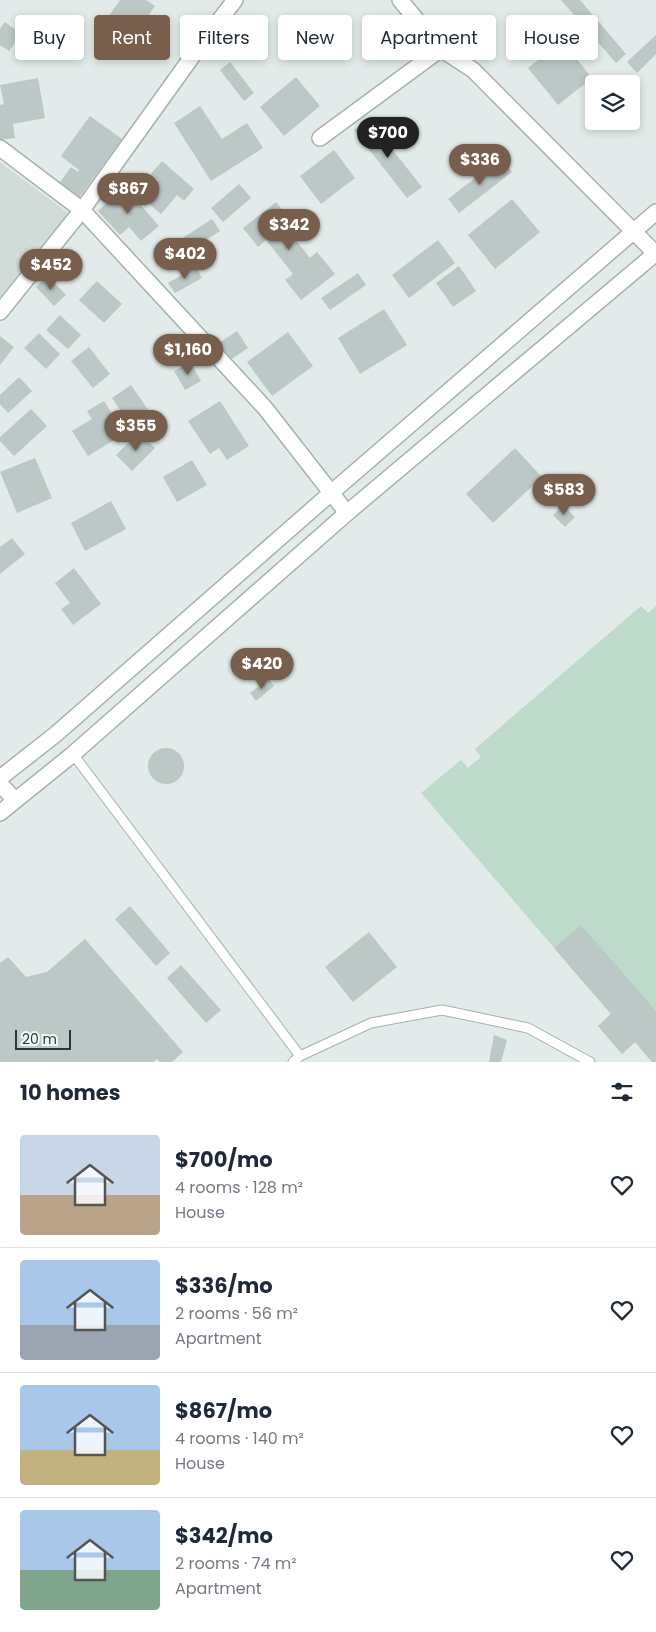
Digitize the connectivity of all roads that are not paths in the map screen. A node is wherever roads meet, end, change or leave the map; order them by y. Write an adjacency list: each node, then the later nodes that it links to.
1 (235, 0): 8 (street)
2 (400, 0): 3 (street)
3 (413, 15)
4 (425, 60): 6 (street)
5 (458, 60): 10 (street)
6 (320, 138)
7 (0, 148): 8 (street)
8 (82, 210): 12 (street); 13 (street)
9 (656, 212): 10 (street)
10 (634, 231): 11 (street); 13 (street)
11 (656, 253): 14 (street)
12 (0, 312)
13 (331, 492): 14 (street); 16 (street)
14 (347, 514): 15 (street)
15 (73, 754): 18 (street); 20 (lane)
16 (0, 778)
17 (0, 784): 18 (street)
18 (15, 800): 19 (street)
19 (0, 813)
20 (300, 1056): 21 (lane); 22 (lane)
21 (293, 1062)
22 (590, 1062)

